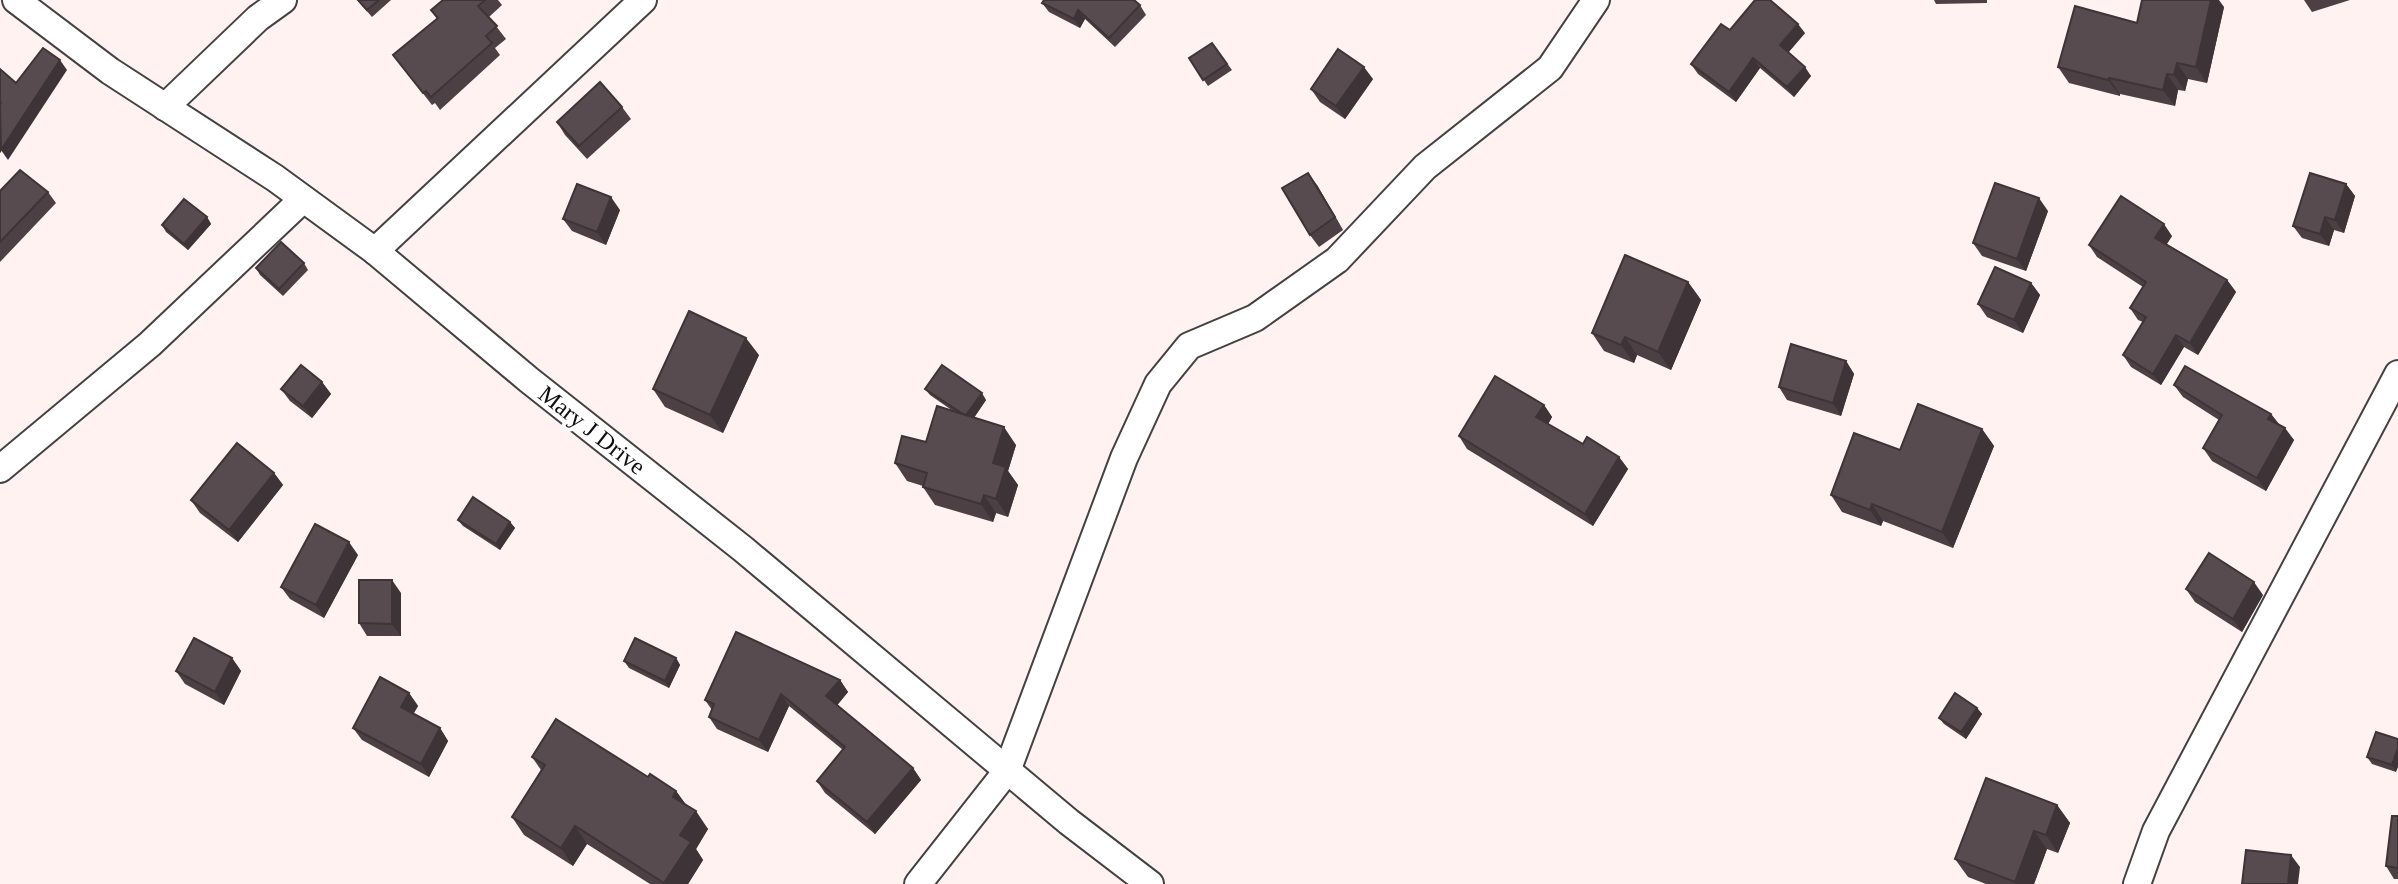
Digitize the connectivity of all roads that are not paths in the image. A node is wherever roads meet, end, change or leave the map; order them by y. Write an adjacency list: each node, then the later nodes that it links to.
1 (16, 0): 5 (street, Mary J Drive)
2 (283, 0): 5 (street)
3 (643, 0): 7 (street)
4 (1596, 0): 10 (street)
5 (165, 107): 6 (street, Mary J Drive)
6 (303, 199): 7 (street, Mary J Drive); 9 (street)
7 (375, 251): 10 (street, Mary J Drive)
8 (2398, 374): 13 (street)
9 (0, 469)
10 (1007, 771): 11 (street); 12 (street, Mary J Drive)
11 (918, 884)
12 (1150, 884)
13 (2137, 884)

